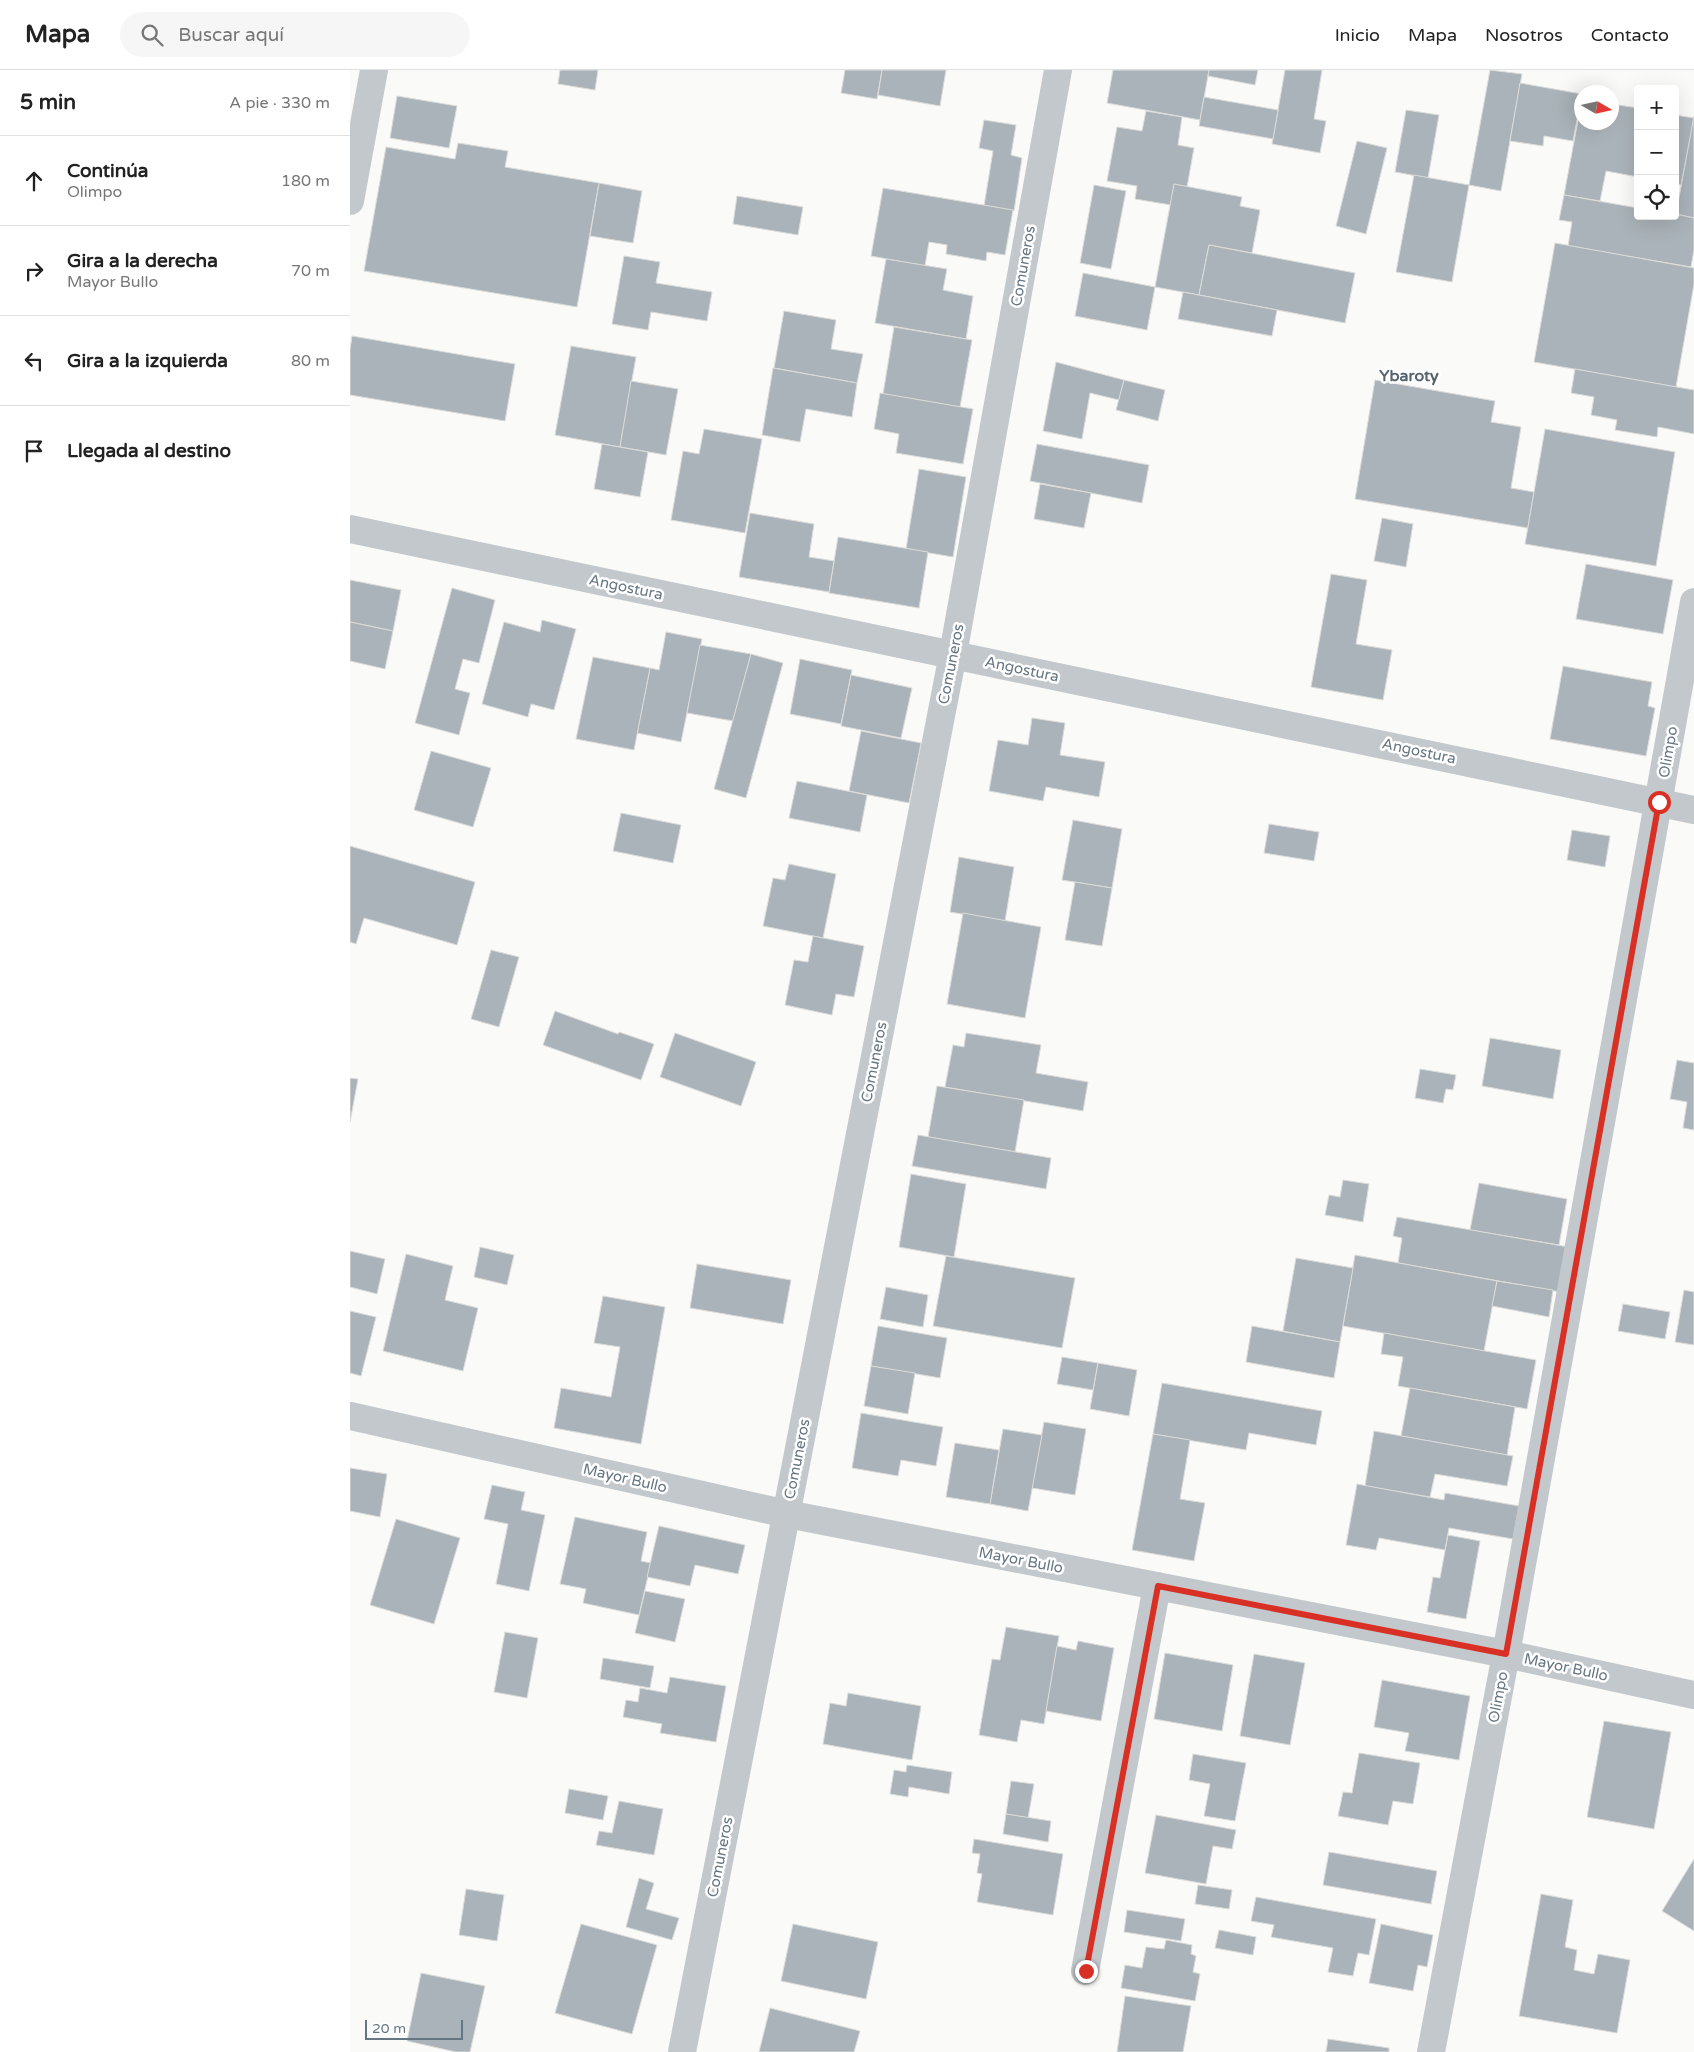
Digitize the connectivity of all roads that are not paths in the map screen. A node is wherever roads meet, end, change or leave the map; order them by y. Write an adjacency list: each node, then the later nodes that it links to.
1 (374, 70): 3 (street)
2 (1058, 70): 6 (street, Comuneros)
3 (350, 201)
4 (350, 530): 6 (street, Angostura)
5 (1694, 602): 7 (street, Olimpo)
6 (953, 654): 7 (street, Angostura); 10 (street, Comuneros)
7 (1659, 802): 8 (street, Angostura); 12 (street, Olimpo)
8 (1694, 810)
9 (350, 1416): 10 (street, Mayor Bullo)
10 (787, 1514): 11 (street, Mayor Bullo); 15 (street, Comuneros)
11 (1158, 1586): 12 (street, Mayor Bullo); 14 (street)
12 (1506, 1654): 13 (street, Mayor Bullo); 16 (street, Olimpo)
13 (1694, 1695)
14 (1086, 1971)
15 (682, 2052)
16 (1430, 2052)

